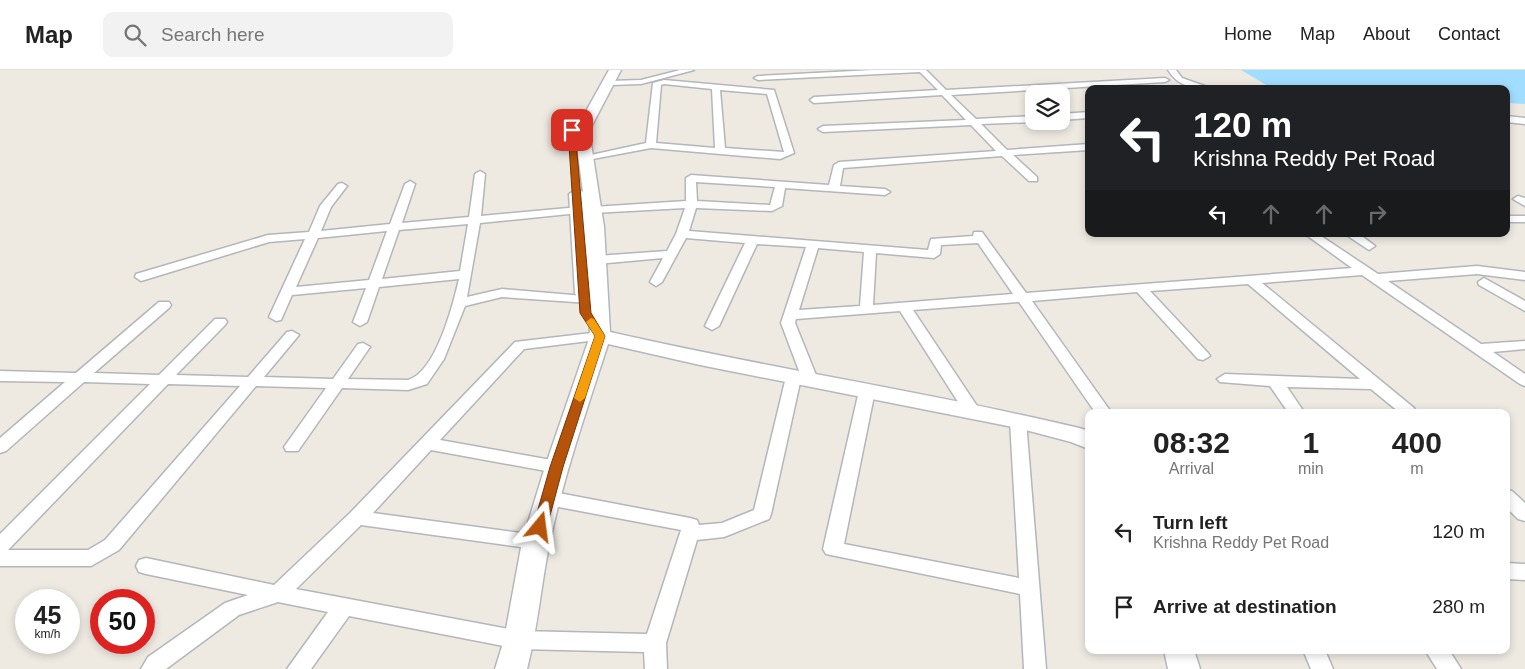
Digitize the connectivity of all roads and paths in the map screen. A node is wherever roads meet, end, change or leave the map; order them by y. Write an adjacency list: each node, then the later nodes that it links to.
1 (690, 70): 5 (street)
2 (922, 70): 4 (street); 12 (street)
3 (1172, 70): 10 (street)
4 (851, 72): 6 (street)
5 (610, 74): 25 (main road); 36 (main road)
6 (758, 78)
7 (1166, 80): 9 (street)
8 (1085, 85): 12 (street)
9 (1087, 85)
10 (1196, 85)
11 (716, 87): 21 (street); 23 (street); 23 (street)
12 (946, 94): 13 (street); 19 (street)
13 (814, 100)
14 (1085, 115): 15 (street)
15 (1070, 116)
16 (1025, 119): 19 (street)
17 (1510, 119): 18 (street)
18 (1525, 121)
19 (975, 122): 20 (street); 24 (street)
20 (823, 128)
21 (651, 145): 23 (street); 25 (street)
22 (1085, 147): 24 (street)
23 (720, 150)
24 (1004, 153): 29 (street); 33 (street)
25 (586, 159): 36 (main road)
26 (683, 168): 28 (street)
27 (480, 174): 37 (street)
28 (691, 178): 31 (street); 35 (street)
29 (1033, 179)
30 (410, 184): 40 (street)
31 (781, 184): 33 (street); 35 (street)
32 (342, 186): 41 (street)
33 (834, 187): 34 (street)
34 (885, 192)
35 (692, 204): 36 (street); 42 (street)
36 (586, 210): 37 (street); 50 (main road); 63 (main road)
37 (474, 219): 40 (street); 52 (street)
38 (1510, 219): 39 (street)
39 (1525, 219)
40 (395, 227): 41 (street); 59 (street)
41 (313, 234): 53 (street); 61 (street)
42 (682, 234): 45 (street); 49 (street)
43 (1315, 237): 51 (street)
44 (1356, 237): 47 (street)
45 (752, 241): 46 (street); 73 (street)
46 (813, 246): 48 (street); 69 (street)
47 (1369, 246)
48 (870, 250): 62 (street); 68 (street)
49 (670, 254): 50 (street); 57 (street)
50 (597, 260): 75 (main road)
51 (1364, 271): 55 (street); 56 (street)
52 (466, 274): 59 (street); 64 (street)
53 (140, 276)
54 (1525, 276): 55 (street)
55 (1377, 278): 78 (street)
56 (1251, 280): 60 (street); 89 (street)
57 (656, 282)
58 (1484, 282): 67 (street)
59 (374, 283): 61 (street); 72 (street)
60 (1141, 288): 62 (street); 79 (street)
61 (286, 292): 70 (street)
62 (1023, 298): 66 (street); 91 (street)
63 (584, 300): 64 (street); 75 (main road)
64 (460, 303): 88 (street)
65 (164, 305): 81 (street)
66 (904, 307): 68 (street); 94 (street)
67 (1525, 308)
68 (866, 310): 69 (street)
69 (791, 315): 82 (street)
70 (276, 317)
71 (220, 322): 84 (street)
72 (360, 322)
73 (712, 326)
74 (292, 335): 86 (street)
75 (600, 336): 82 (main road); 97 (street); 100 (main road)
76 (1525, 345): 78 (street)
77 (363, 347): 88 (street)
78 (1479, 349): 85 (street)
79 (1203, 356)
80 (0, 376): 81 (street)
81 (80, 377): 84 (street); 99 (street)
82 (802, 378): 90 (main road); 103 (street)
83 (1225, 379): 87 (street)
84 (163, 380): 86 (street); 105 (street)
85 (1525, 381)
86 (252, 382): 88 (street); 106 (street)
87 (1276, 382): 89 (street); 92 (street)
88 (335, 384): 98 (street)
89 (1374, 384): 93 (street)
90 (867, 391): 94 (main road); 110 (street)
91 (1101, 409)
92 (1294, 409)
93 (1404, 409)
94 (973, 412): 95 (main road)
95 (1018, 421): 96 (main road); 110 (street)
96 (1085, 439)
97 (426, 443): 100 (street); 102 (street)
98 (292, 447)
99 (0, 448)
100 (557, 467): 101 (main road)
101 (548, 498): 103 (street); 104 (main road)
102 (357, 518): 104 (street); 111 (street)
103 (690, 533): 114 (street)
104 (536, 542): 113 (main road)
105 (0, 546)
106 (0, 558)
107 (146, 566): 111 (street)
108 (1510, 571): 109 (street)
109 (1525, 572)
110 (1029, 588): 122 (street)
111 (278, 594): 112 (street); 118 (street)
112 (344, 607): 113 (street); 119 (street)
113 (519, 640): 114 (street); 120 (main road)
114 (654, 643): 121 (street)
115 (1180, 654): 123 (main road)
116 (1316, 654): 124 (street)
117 (1439, 654): 125 (street)
118 (152, 669)
119 (298, 669)
120 (511, 669)
121 (656, 669)
122 (1035, 669)
123 (1184, 669)
124 (1322, 669)
125 (1450, 669)

